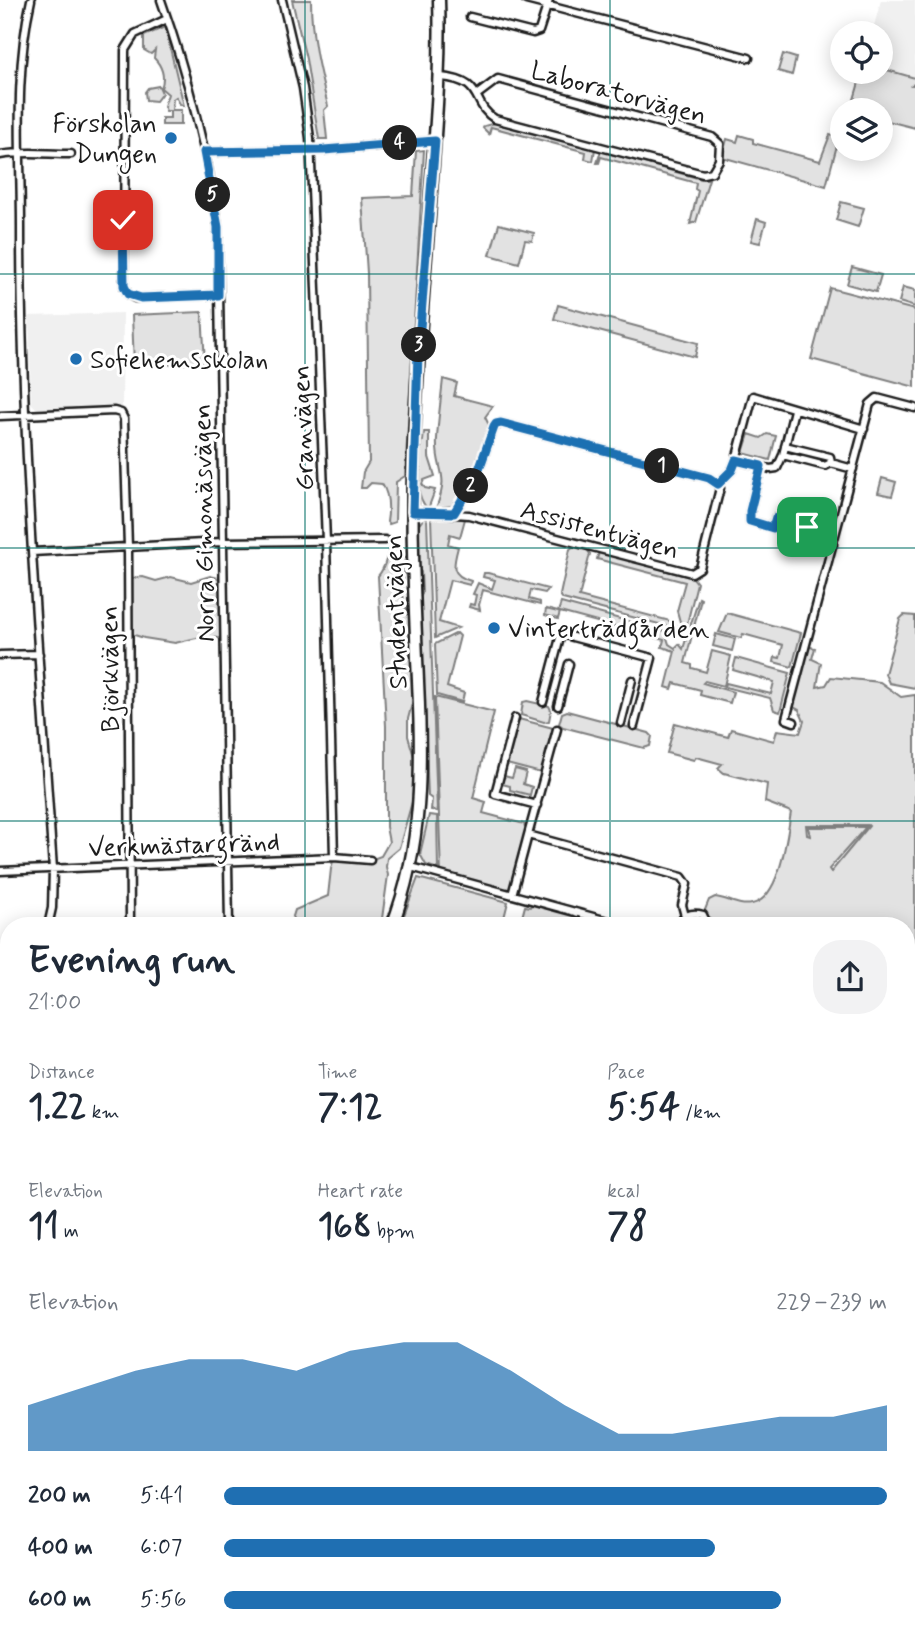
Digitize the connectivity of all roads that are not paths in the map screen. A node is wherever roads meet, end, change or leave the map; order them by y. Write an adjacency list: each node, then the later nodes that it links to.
1 (31, 0): 15 (street)
2 (161, 0): 8 (street, Norra Gimonäsvägen)
3 (282, 0): 13 (street, Granvägen)
4 (439, 0): 10 (street, Studentvägen)
5 (526, 0): 6 (street)
6 (548, 3): 7 (street); 9 (street)
7 (470, 17)
8 (167, 19): 14 (street, Norra Gimonäsvägen); 18 (street)
9 (749, 58)
10 (440, 76): 11 (street, Laboratorvägen); 12 (street, Studentvägen)
11 (478, 94): 11 (street, Laboratorvägen)
12 (435, 141): 13 (street); 31 (street, Studentvägen)
13 (310, 150): 14 (street); 34 (street, Granvägen)
14 (204, 152): 18 (street, Norra Gimonäsvägen)
15 (21, 153): 16 (street); 17 (street); 21 (street)
16 (71, 153)
17 (0, 155)
18 (218, 295): 35 (street, Norra Gimonäsvägen)
19 (915, 408): 23 (street)
20 (794, 410): 23 (street); 24 (street); 26 (street)
21 (24, 415): 22 (street); 37 (street, Björkvägen); 38 (street)
22 (0, 416)
23 (864, 429): 29 (street)
24 (785, 446): 25 (street); 27 (street)
25 (783, 455): 27 (street); 28 (street)
26 (736, 460): 28 (street); 30 (street)
27 (831, 463): 29 (street)
28 (761, 466): 36 (street)
29 (853, 469): 36 (street)
30 (718, 484): 32 (street); 32 (street, Assistentvägen)
31 (413, 512): 32 (street, Assistentvägen); 56 (street, Studentvägen)
32 (454, 513)
33 (385, 540): 34 (street)
34 (326, 541): 35 (street); 52 (street, Granvägen)
35 (222, 542): 37 (street); 54 (street, Norra Gimonäsvägen)
36 (832, 545): 46 (street)
37 (128, 547): 38 (street); 55 (street, Björkvägen)
38 (32, 552): 39 (street)
39 (39, 654): 40 (street); 57 (street)
40 (0, 655)
41 (569, 664): 44 (street)
42 (632, 680): 47 (street)
43 (543, 702): 48 (street)
44 (558, 706)
45 (515, 718): 50 (street)
46 (794, 722)
47 (621, 723)
48 (634, 726)
49 (557, 729): 50 (street)
50 (537, 805): 51 (street)
51 (528, 835): 59 (street); 60 (street)
52 (334, 857): 53 (street, Verkmästargränd); 54 (street, Verkmästargränd)
53 (370, 860)
54 (228, 862): 55 (street, Verkmästargränd); 63 (street, Norra Gimonäsvägen)
55 (131, 866): 57 (street, Verkmästargränd); 62 (street, Björkvägen)
56 (411, 867): 59 (street); 64 (street, Studentvägen)
57 (53, 869): 58 (street, Verkmästargränd); 61 (street)
58 (0, 871)
59 (512, 895): 65 (street)
60 (685, 916): 66 (street)
61 (50, 917)
62 (130, 917)
63 (229, 917)
64 (395, 917)
65 (593, 917)
66 (703, 917)

